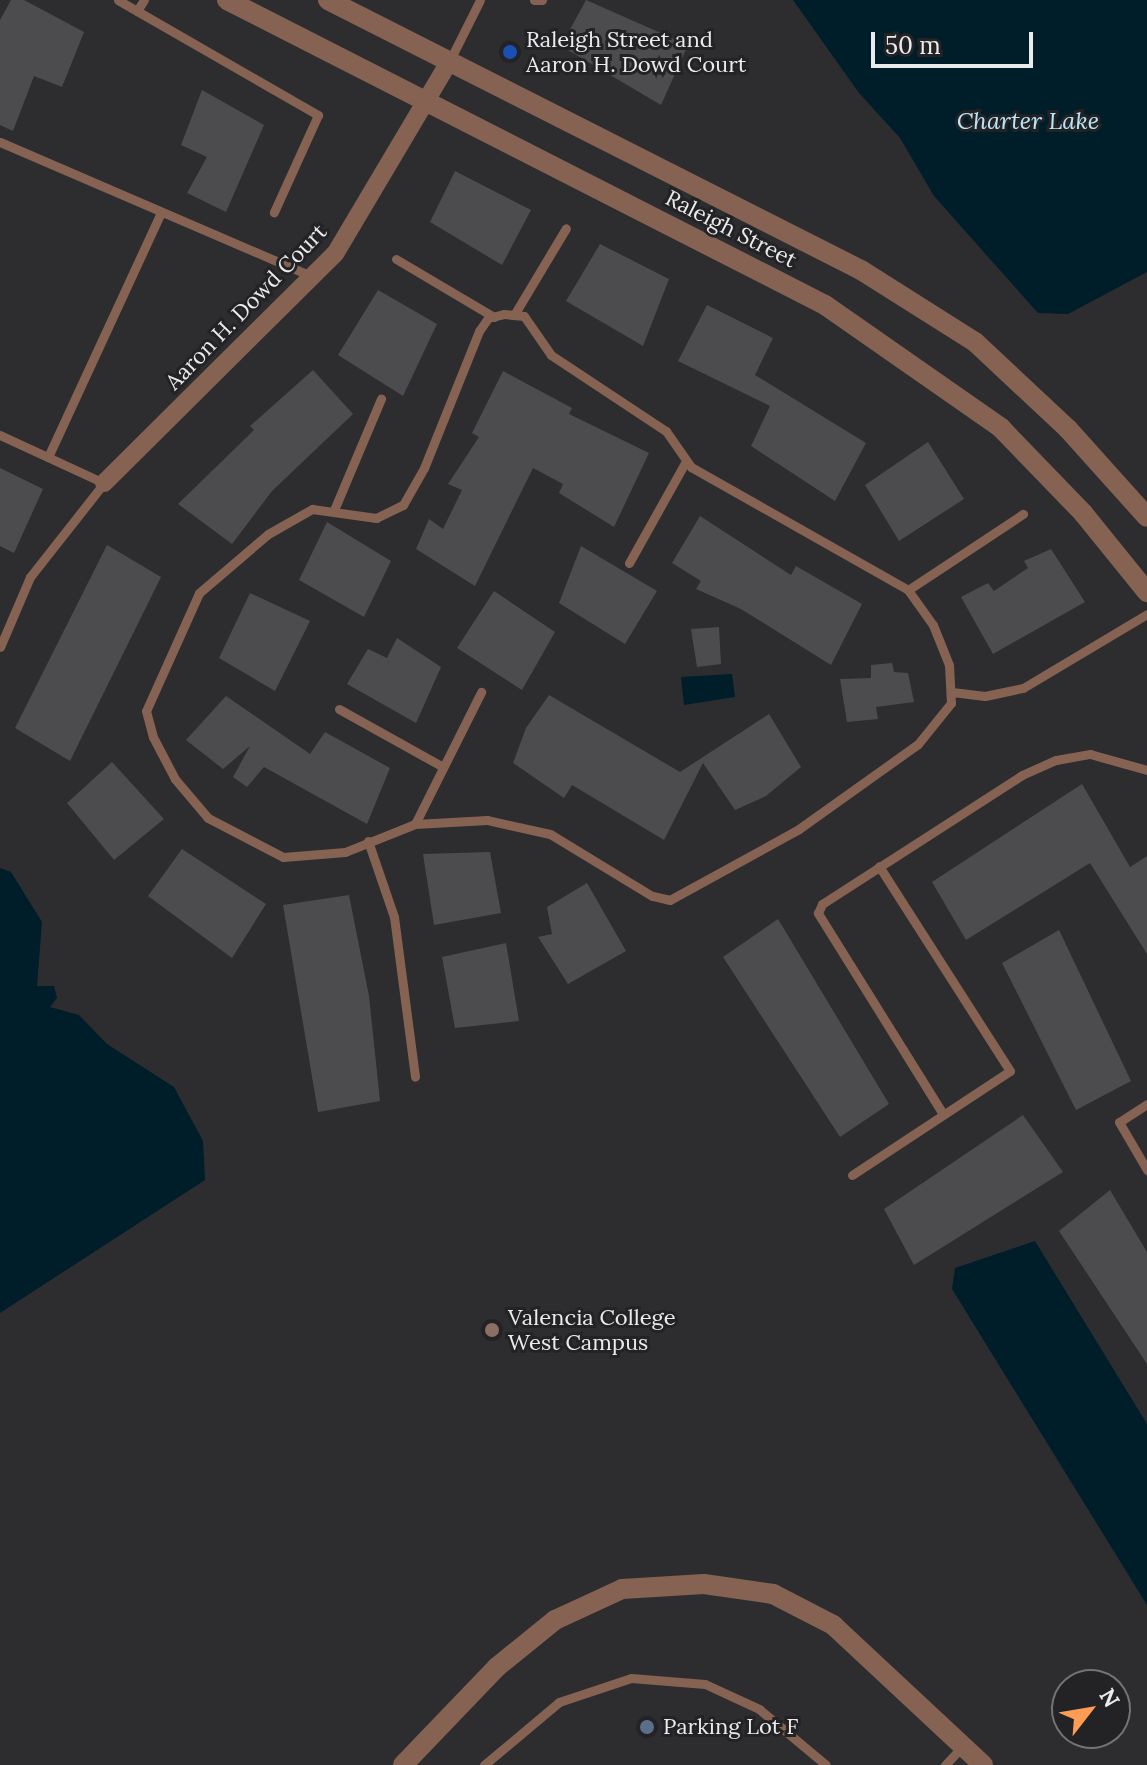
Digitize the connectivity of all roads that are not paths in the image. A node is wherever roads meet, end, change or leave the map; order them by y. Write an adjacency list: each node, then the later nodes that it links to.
1 (118, 0): 8 (lane)
2 (144, 0): 8 (lane)
3 (227, 0): 10 (street, Raleigh Street)
4 (328, 0): 9 (street, Raleigh Street)
5 (480, 0): 9 (lane)
6 (534, 0): 7 (lane)
7 (542, 0)
8 (137, 11): 13 (lane)
9 (448, 64): 10 (street, Aaron H. Dowd Court); 26 (street, Raleigh Street)
10 (429, 104): 16 (street, Aaron H. Dowd Court); 29 (street, Raleigh Street)
11 (0, 142): 12 (lane)
12 (161, 212): 16 (lane); 21 (lane)
13 (274, 212)
14 (566, 228): 17 (lane)
15 (396, 259): 18 (lane)
16 (314, 277): 23 (street, Aaron H. Dowd Court)
17 (514, 315): 18 (lane); 22 (lane)
18 (494, 317): 24 (lane)
19 (381, 399): 24 (lane)
20 (0, 435): 21 (lane)
21 (48, 457): 23 (lane)
22 (686, 461): 27 (lane); 28 (lane)
23 (104, 483): 31 (lane)
24 (334, 510): 38 (lane)
25 (1023, 514): 28 (lane)
26 (1147, 517)
27 (629, 563)
28 (908, 590): 33 (lane)
29 (1147, 592)
30 (1147, 614): 33 (lane)
31 (0, 647)
32 (481, 692): 35 (lane)
33 (952, 692): 37 (lane)
34 (339, 709): 35 (lane)
35 (443, 767): 37 (lane)
36 (1147, 770): 39 (lane)
37 (415, 824): 38 (lane)
38 (368, 841): 40 (lane)
39 (879, 866): 42 (lane); 42 (lane)
40 (415, 1077)
41 (1147, 1104): 43 (lane)
42 (943, 1114): 44 (lane)
43 (1147, 1170)
44 (852, 1175)
45 (963, 1746): 46 (street); 49 (lane); 50 (street)
46 (403, 1765)
47 (484, 1765): 48 (lane)
48 (826, 1765)
49 (945, 1765)
50 (983, 1765)

